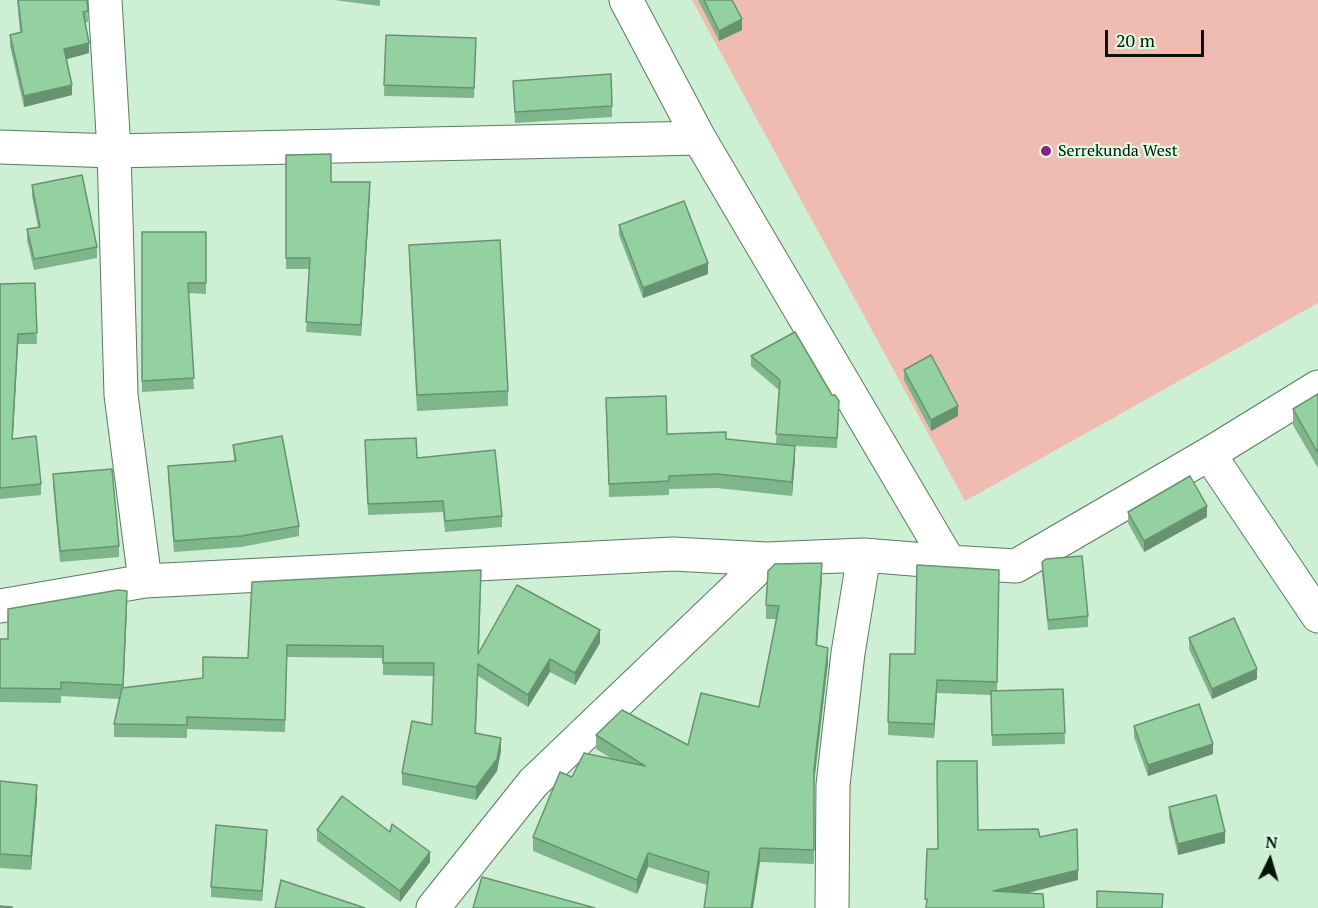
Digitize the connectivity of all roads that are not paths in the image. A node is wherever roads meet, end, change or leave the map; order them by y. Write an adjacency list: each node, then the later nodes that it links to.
1 (105, 0): 5 (street)
2 (626, 0): 3 (street)
3 (699, 138): 5 (street); 10 (street)
4 (0, 147): 5 (street)
5 (114, 151): 11 (street)
6 (1318, 387): 7 (street)
7 (1209, 454): 10 (street); 13 (street)
8 (864, 555): 9 (street); 10 (street); 15 (street)
9 (767, 559): 11 (street); 14 (street)
10 (949, 562)
11 (145, 582): 12 (street)
12 (0, 606)
13 (1318, 616)
14 (434, 908)
15 (832, 908)

